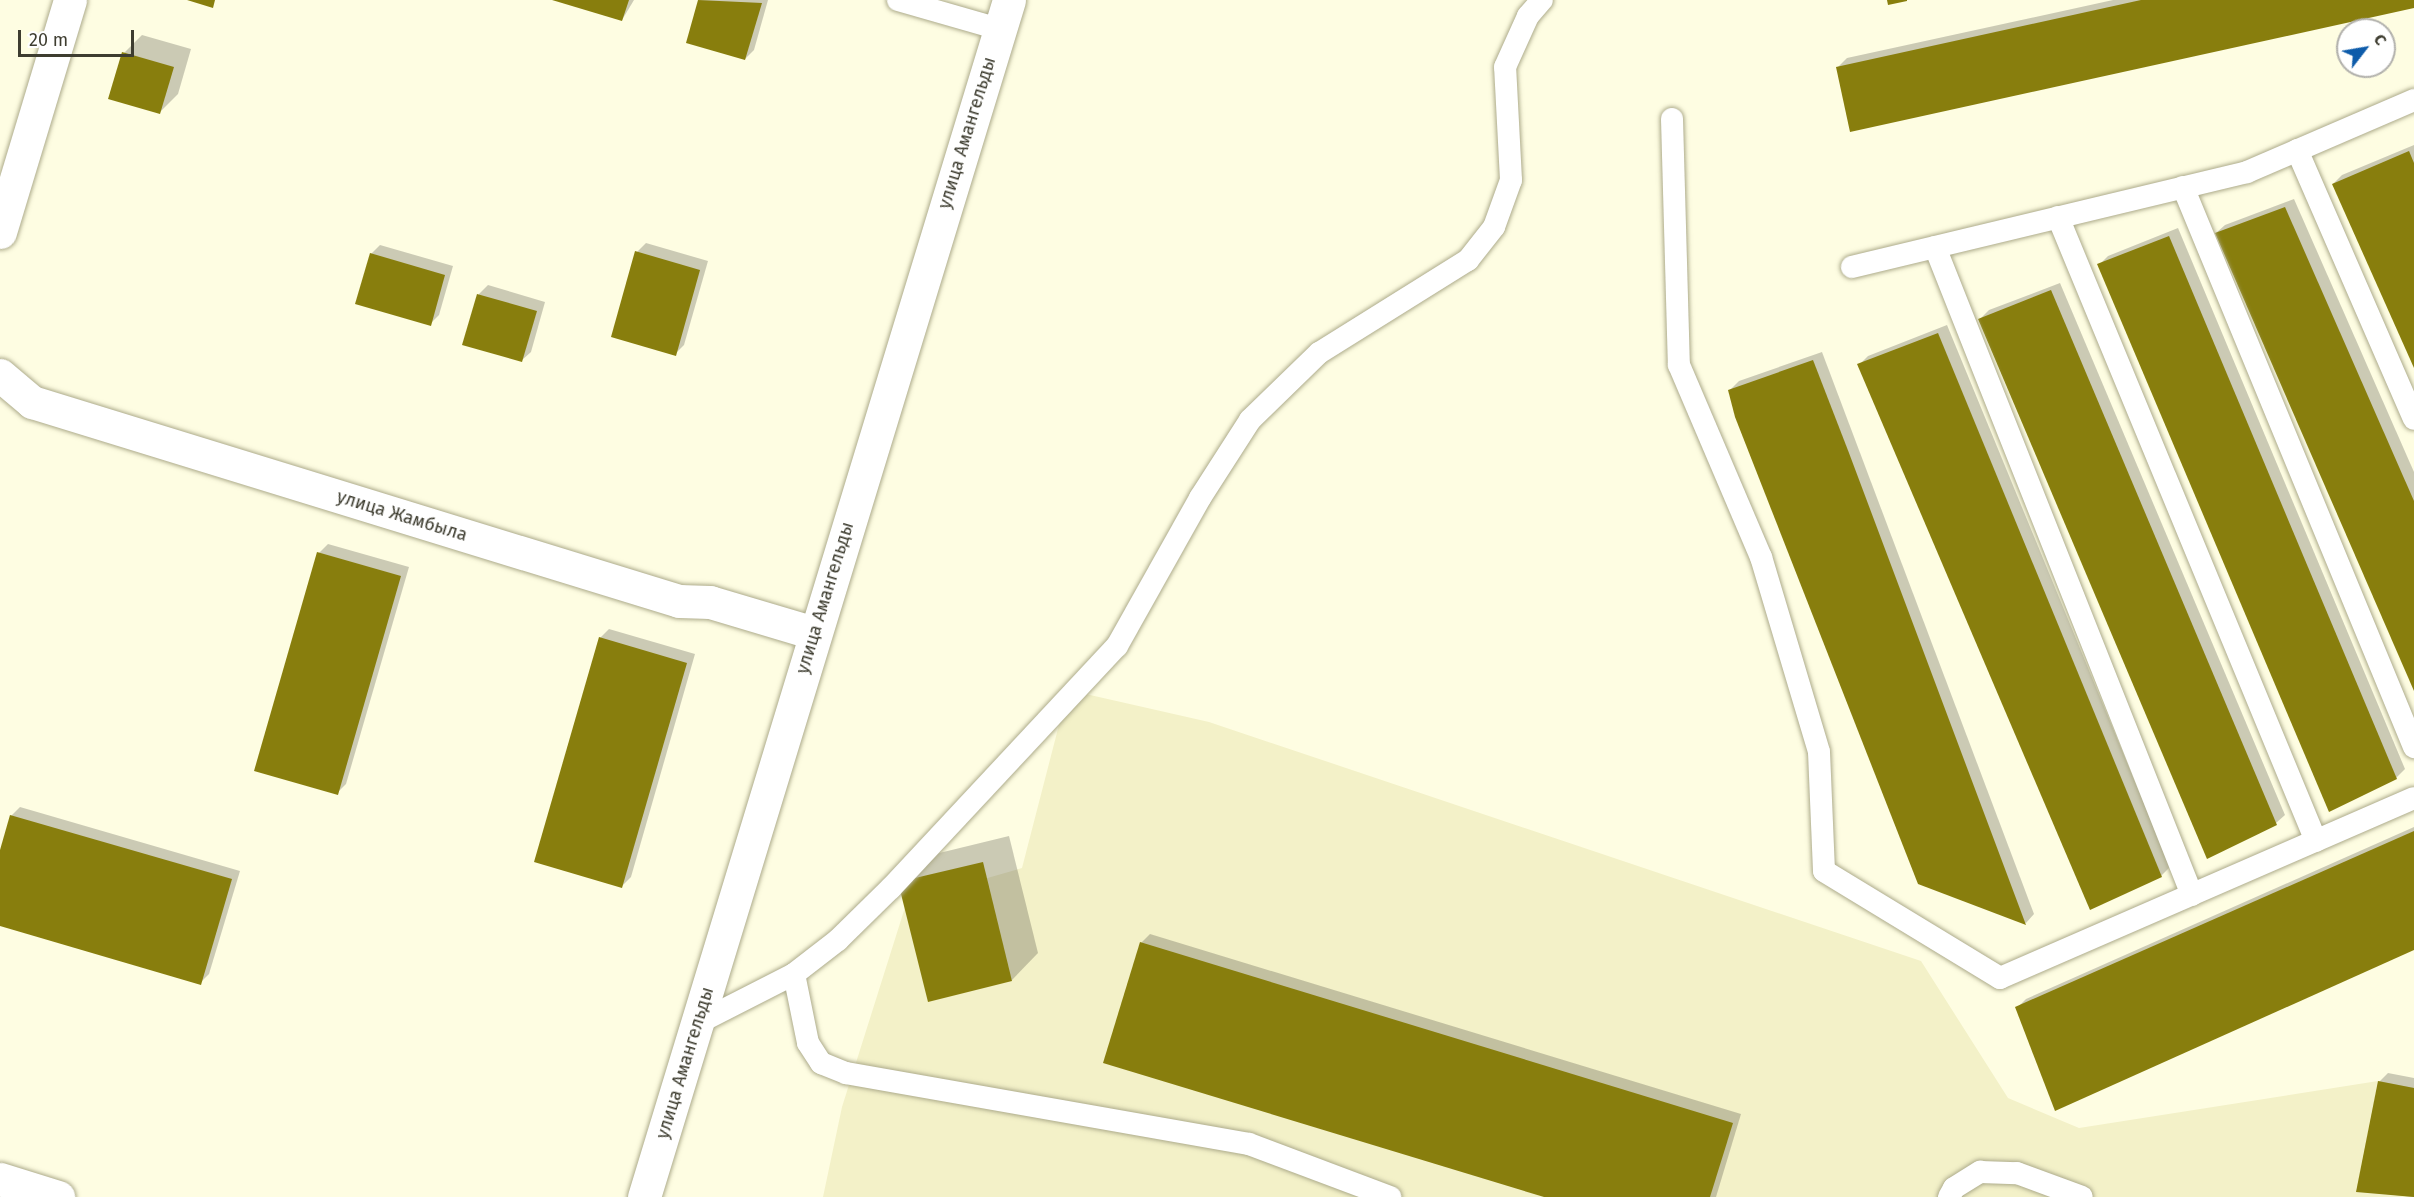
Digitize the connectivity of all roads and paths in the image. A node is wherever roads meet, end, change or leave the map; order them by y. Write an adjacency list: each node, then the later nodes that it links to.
1 (70, 0): 10 (street)
2 (898, 0): 4 (lane)
3 (1542, 0): 20 (lane)
4 (1004, 15): 15 (street, улица Амангельды)
5 (2414, 100): 7 (lane)
6 (1672, 119): 19 (lane)
7 (2296, 150): 8 (lane); 14 (lane)
8 (2183, 187): 9 (lane); 16 (lane)
9 (2058, 217): 11 (lane); 18 (lane)
10 (0, 232)
11 (1935, 247): 12 (lane); 19 (lane)
12 (1852, 267)
13 (0, 375): 15 (street, улица Жамбыла)
14 (2414, 419)
15 (814, 633): 21 (street, улица Амангельды)
16 (2414, 747)
17 (2414, 798): 18 (lane)
18 (2316, 841): 19 (lane)
19 (2192, 895)
20 (794, 974): 21 (lane); 25 (lane)
21 (696, 1024): 24 (street, улица Амангельды)
22 (0, 1179): 23 (street)
23 (58, 1197)
24 (644, 1197)
25 (1390, 1197)
26 (1949, 1197): 27 (lane)
27 (2082, 1197)

